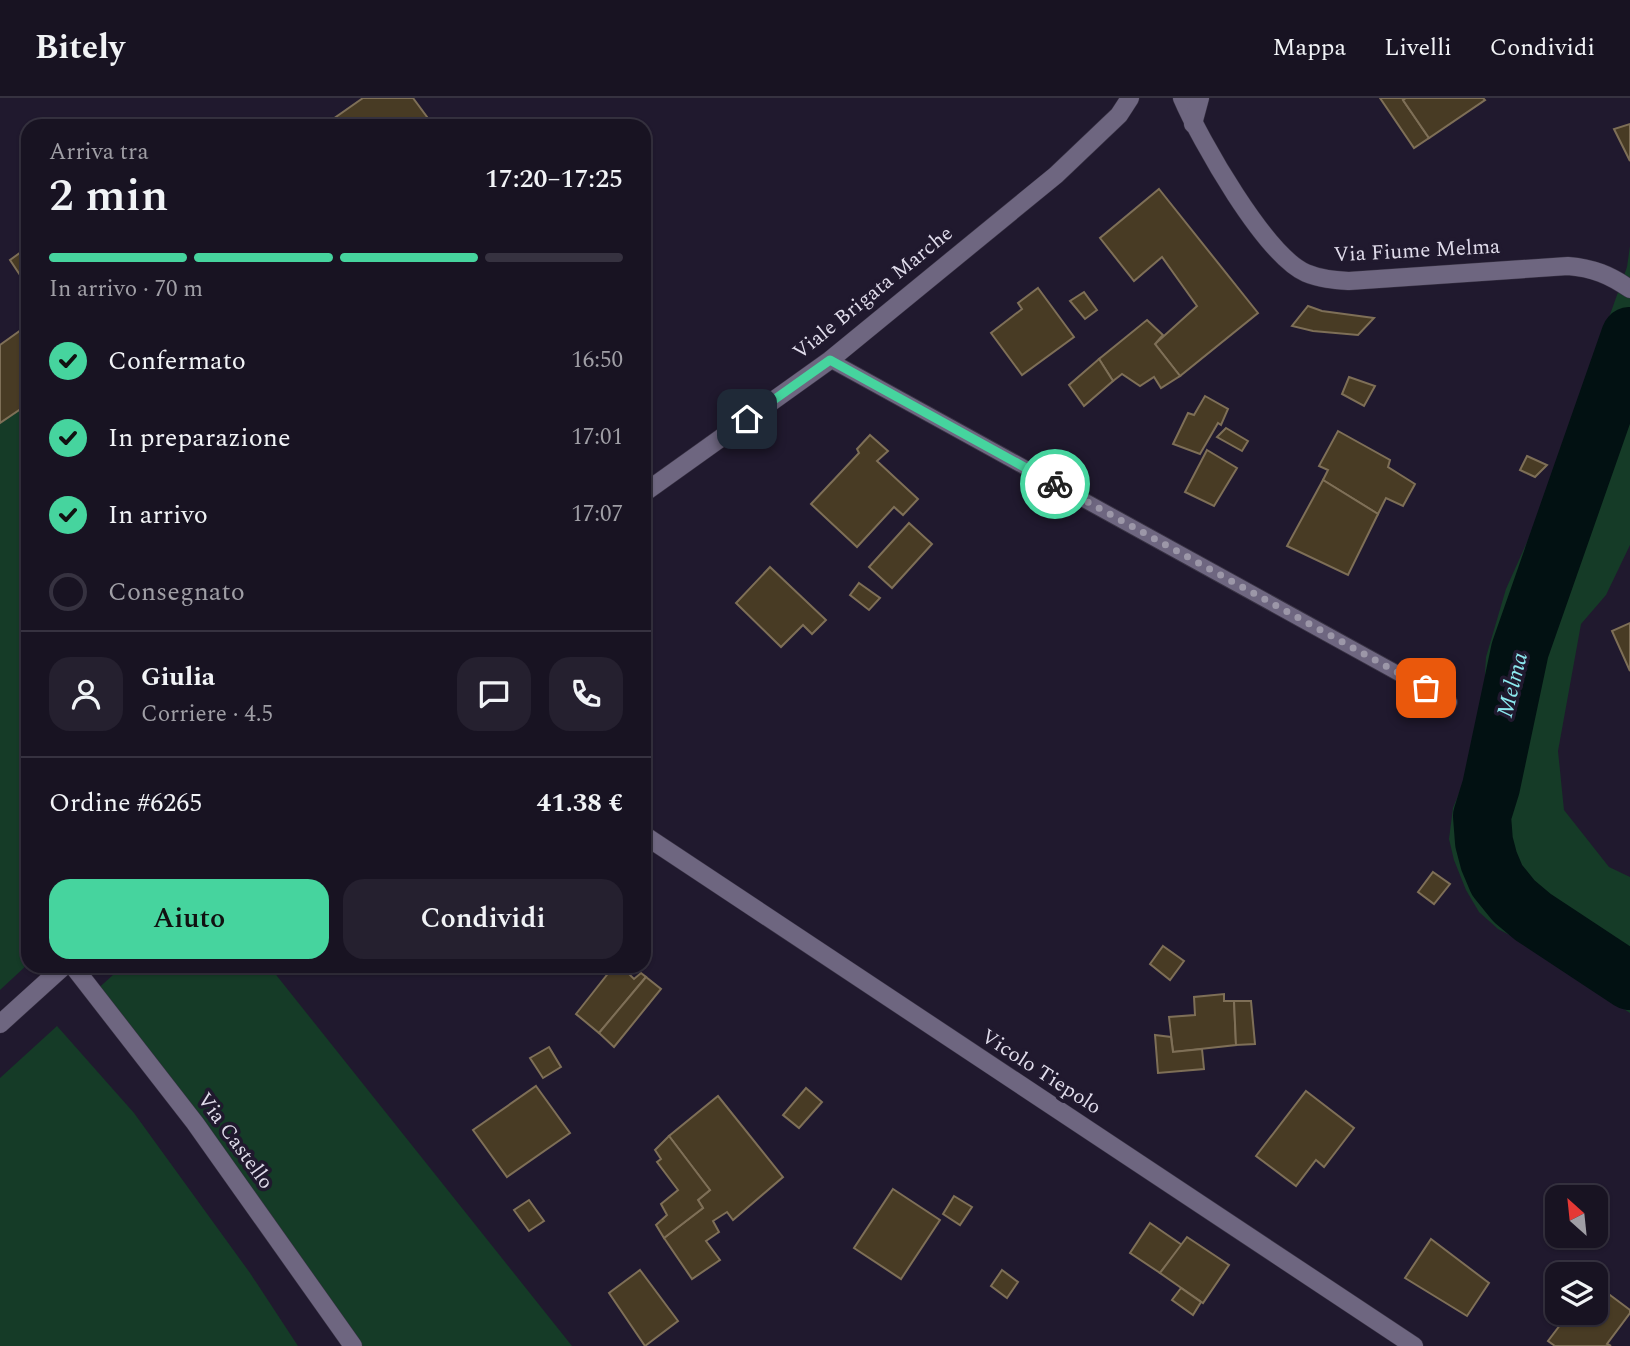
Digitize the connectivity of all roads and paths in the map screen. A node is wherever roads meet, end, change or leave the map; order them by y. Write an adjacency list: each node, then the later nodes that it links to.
1 (1130, 98): 4 (street, Viale Brigata Marche)
2 (1182, 98): 5 (street, Via Fiume Melma)
3 (1200, 98): 5 (street)
4 (1118, 107): 7 (street, Viale Brigata Marche)
5 (1193, 124): 6 (street, Via Fiume Melma)
6 (1626, 286)
7 (830, 360): 8 (street, Viale Brigata Marche); 9 (lane)
8 (651, 487)
9 (1450, 702)
10 (651, 840): 15 (street, Vicolo Tiepolo)
11 (56, 973): 13 (street)
12 (79, 973): 14 (street, Via Castello)
13 (0, 1024)
14 (353, 1346)
15 (1414, 1346)

